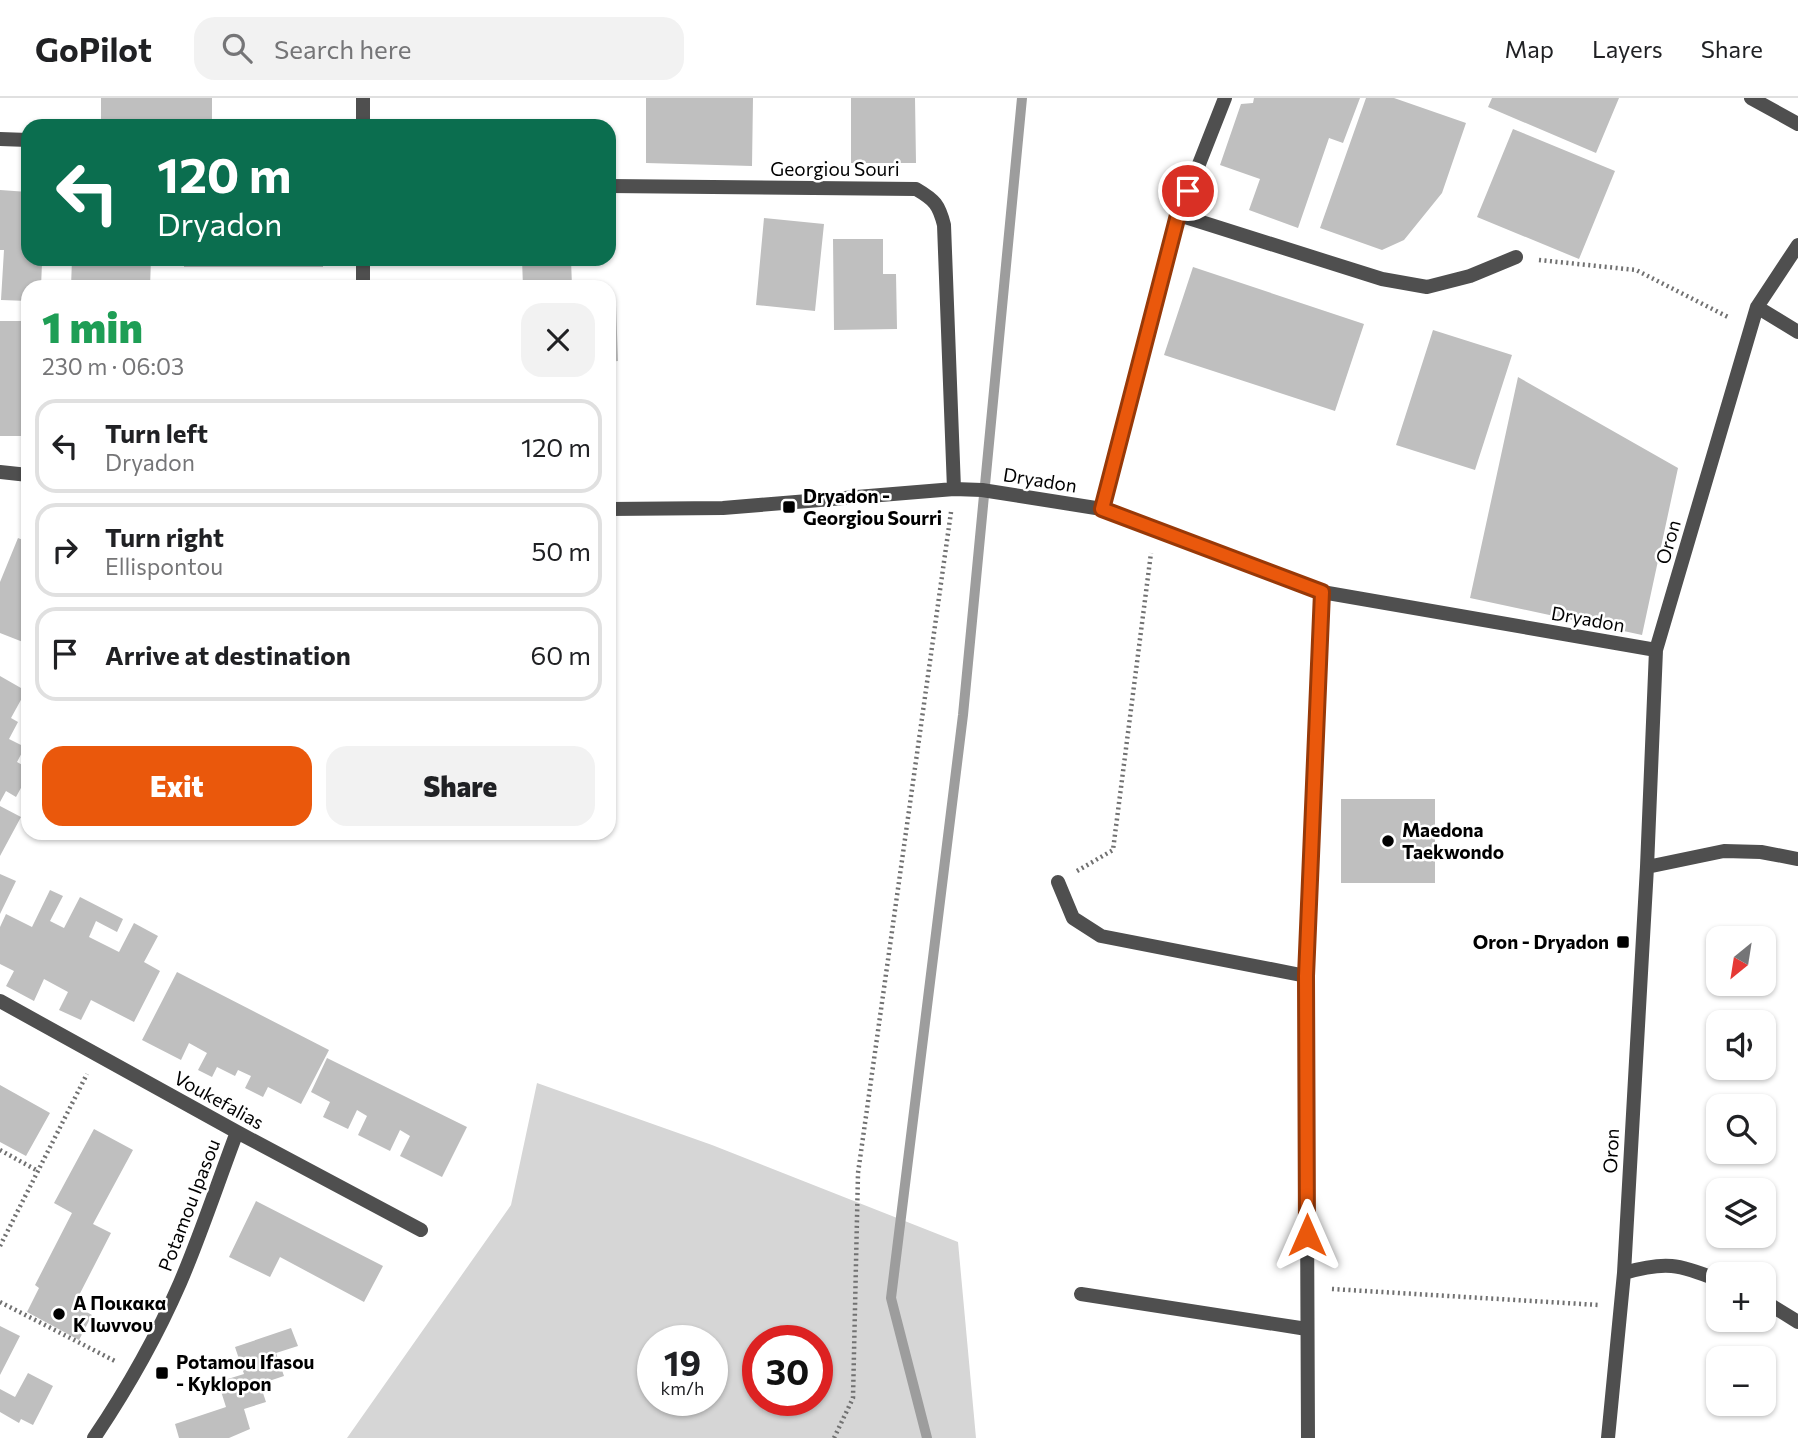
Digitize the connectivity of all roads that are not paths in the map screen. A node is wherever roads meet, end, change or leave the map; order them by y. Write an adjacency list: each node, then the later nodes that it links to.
1 (363, 98): 4 (street)
2 (1225, 98): 9 (street)
3 (1751, 98): 5 (street)
4 (363, 119)
5 (1798, 124)
6 (0, 139): 7 (street)
7 (21, 140)
8 (616, 186): 16 (street, Georgiou Souri)
9 (1178, 215): 11 (street); 18 (street)
10 (1798, 246): 12 (street, Oron)
11 (1516, 257)
12 (1757, 307): 13 (street); 20 (street, Oron)
13 (1798, 332)
14 (0, 472): 15 (street)
15 (21, 474)
16 (954, 489): 17 (street, Dryadon); 18 (street, Dryadon)
17 (616, 509)
18 (1102, 509): 19 (street, Dryadon)
19 (1322, 592): 20 (street, Dryadon); 24 (street)
20 (1656, 650): 22 (street, Oron)
21 (1798, 859): 22 (street)
22 (1647, 867): 28 (street, Oron)
23 (1058, 882): 24 (street)
24 (1306, 976): 33 (street)
25 (0, 1001): 26 (street, Voukefalias)
26 (237, 1132): 27 (street, Voukefalias); 34 (street, Potamou Ipasou)
27 (421, 1230)
28 (1624, 1273): 29 (street); 36 (street, Oron)
29 (1706, 1276)
30 (1081, 1294): 33 (street)
31 (1776, 1308): 32 (street)
32 (1798, 1322)
33 (1307, 1329): 35 (street)
34 (93, 1438)
35 (1308, 1438)
36 (1608, 1438)

